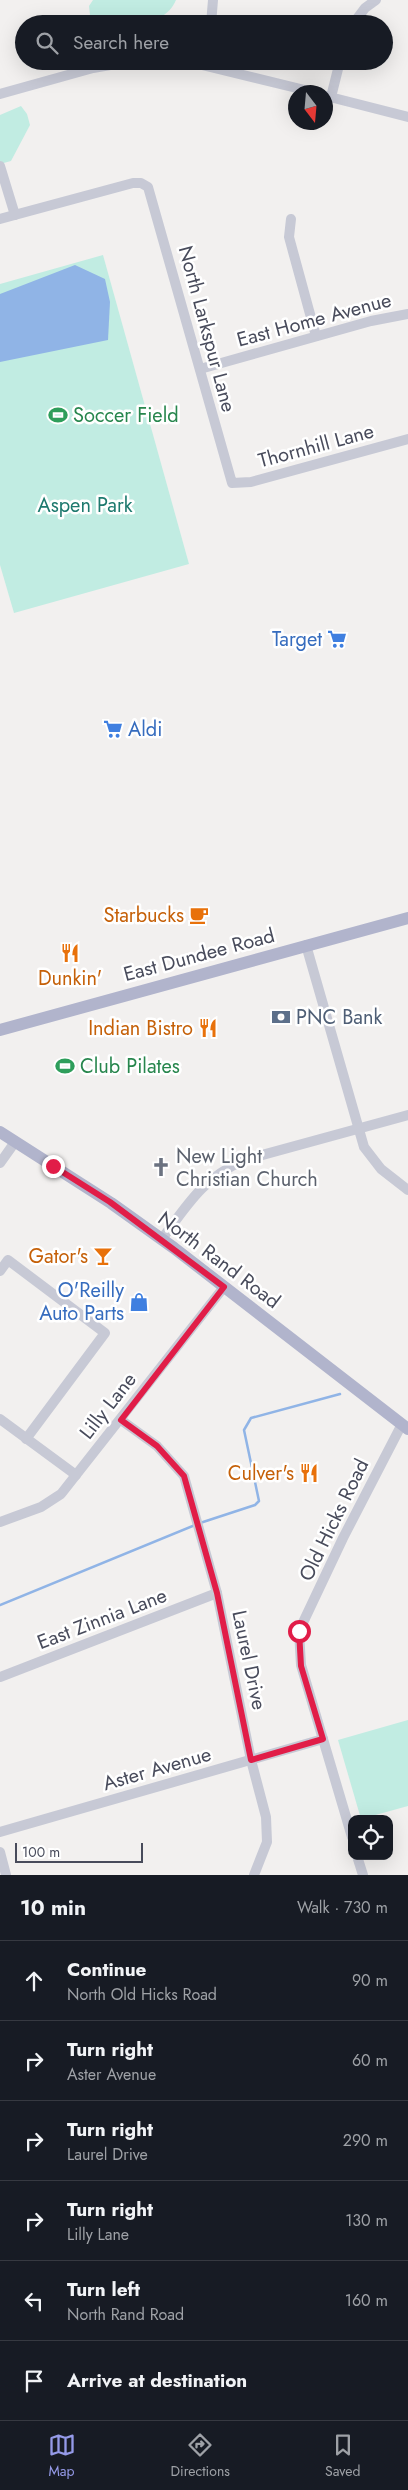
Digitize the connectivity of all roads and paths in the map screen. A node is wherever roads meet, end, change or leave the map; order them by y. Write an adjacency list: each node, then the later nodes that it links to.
1 (213, 0): 3 (street)
2 (376, 0): 4 (street)
3 (212, 15)
4 (360, 15)
5 (86, 70): 10 (street)
6 (230, 70): 8 (street)
7 (337, 70): 9 (street)
8 (288, 85)
9 (332, 85)
10 (0, 94)
11 (333, 97): 12 (street)
12 (408, 116)
13 (0, 166): 14 (street)
14 (15, 215): 15 (street); 19 (street, North Larkspur Lane)
15 (0, 219)
16 (291, 219): 18 (street)
17 (408, 314): 18 (street, East Home Avenue)
18 (316, 336): 19 (street, East Home Avenue)
19 (200, 369): 21 (street, North Larkspur Lane)
20 (408, 439): 21 (street, Thornhill Lane)
21 (232, 483)
22 (408, 918): 23 (main road, East Dundee Road)
23 (306, 945): 24 (main road, East Dundee Road); 26 (street)
24 (0, 1030)
25 (408, 1115): 26 (street)
26 (358, 1130): 30 (street); 31 (street)
27 (0, 1132): 28 (main road, North Rand Road)
28 (16, 1142): 29 (street); 31 (main road, North Rand Road)
29 (0, 1163)
30 (408, 1190)
31 (162, 1239): 33 (main road, North Rand Road)
32 (0, 1271): 37 (street)
33 (224, 1287): 35 (street, Lilly Lane); 36 (main road, North Rand Road)
34 (0, 1419): 37 (street)
35 (121, 1420): 38 (street, Lilly Lane); 40 (street, Laurel Drive)
36 (405, 1427): 42 (street, Old Hicks Road)
37 (26, 1439): 38 (street)
38 (76, 1475): 39 (street, Lilly Lane)
39 (0, 1522)
40 (217, 1593): 41 (street, East Zinnia Lane); 43 (street, Laurel Drive)
41 (0, 1677)
42 (323, 1739): 43 (street, Aster Avenue); 44 (street)
43 (251, 1760): 45 (street, Aster Avenue); 49 (street, Laurel Drive)
44 (348, 1823)
45 (0, 1832)
46 (0, 1852): 48 (street)
47 (358, 1860): 50 (street)
48 (6, 1875)
49 (254, 1875)
50 (363, 1875)

